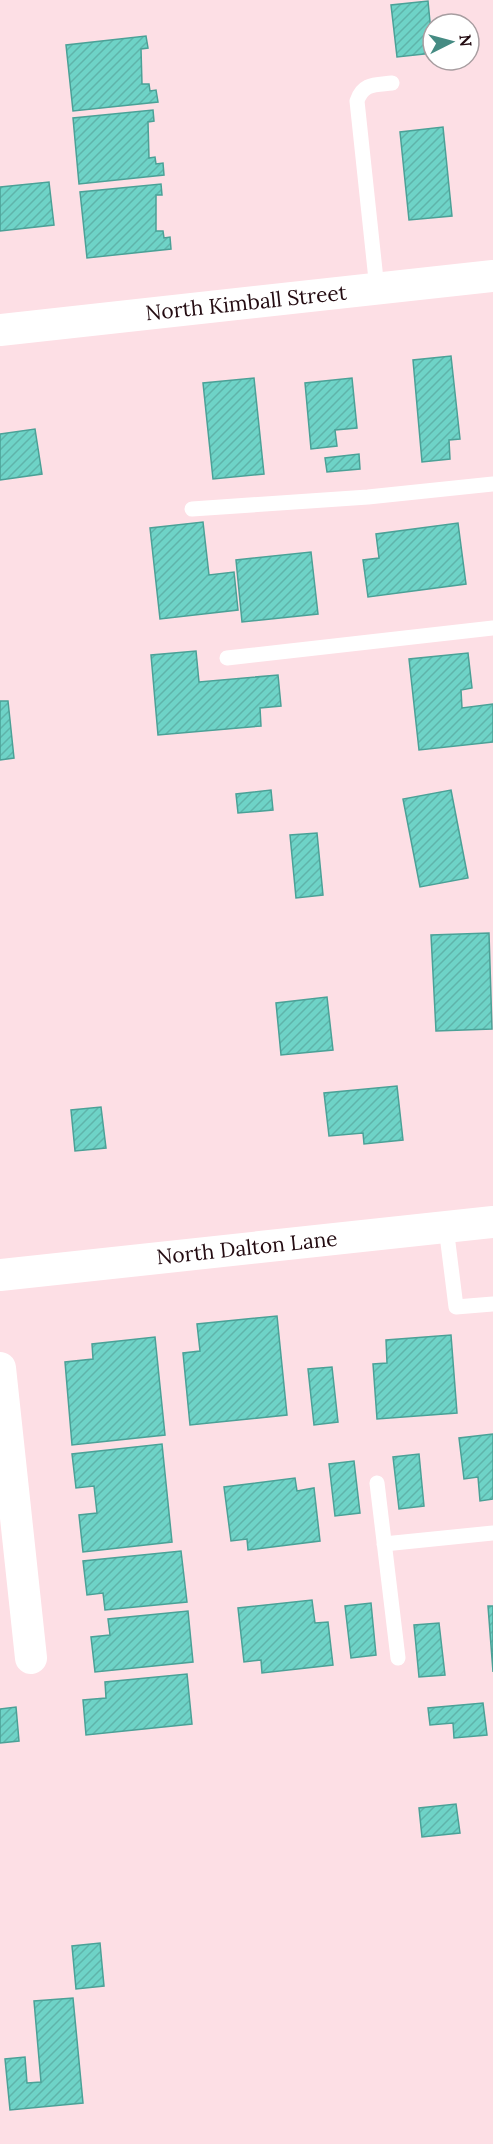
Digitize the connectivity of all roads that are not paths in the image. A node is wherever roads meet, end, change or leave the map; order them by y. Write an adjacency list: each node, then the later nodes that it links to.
1 (392, 83): 3 (lane)
2 (493, 276): 3 (street, North Kimball Street)
3 (377, 288): 4 (street, North Kimball Street)
4 (0, 330)
5 (493, 484): 6 (lane)
6 (192, 509)
7 (493, 628): 8 (lane)
8 (227, 658)
9 (493, 1222): 10 (street, North Dalton Lane)
10 (446, 1227): 11 (street, North Dalton Lane); 12 (lane)
11 (0, 1275)
12 (493, 1304)
13 (0, 1368): 17 (street)
14 (377, 1483): 16 (lane)
15 (493, 1533): 16 (lane)
16 (384, 1544): 19 (lane)
17 (12, 1593): 18 (street)
18 (31, 1658)
19 (398, 1658)

